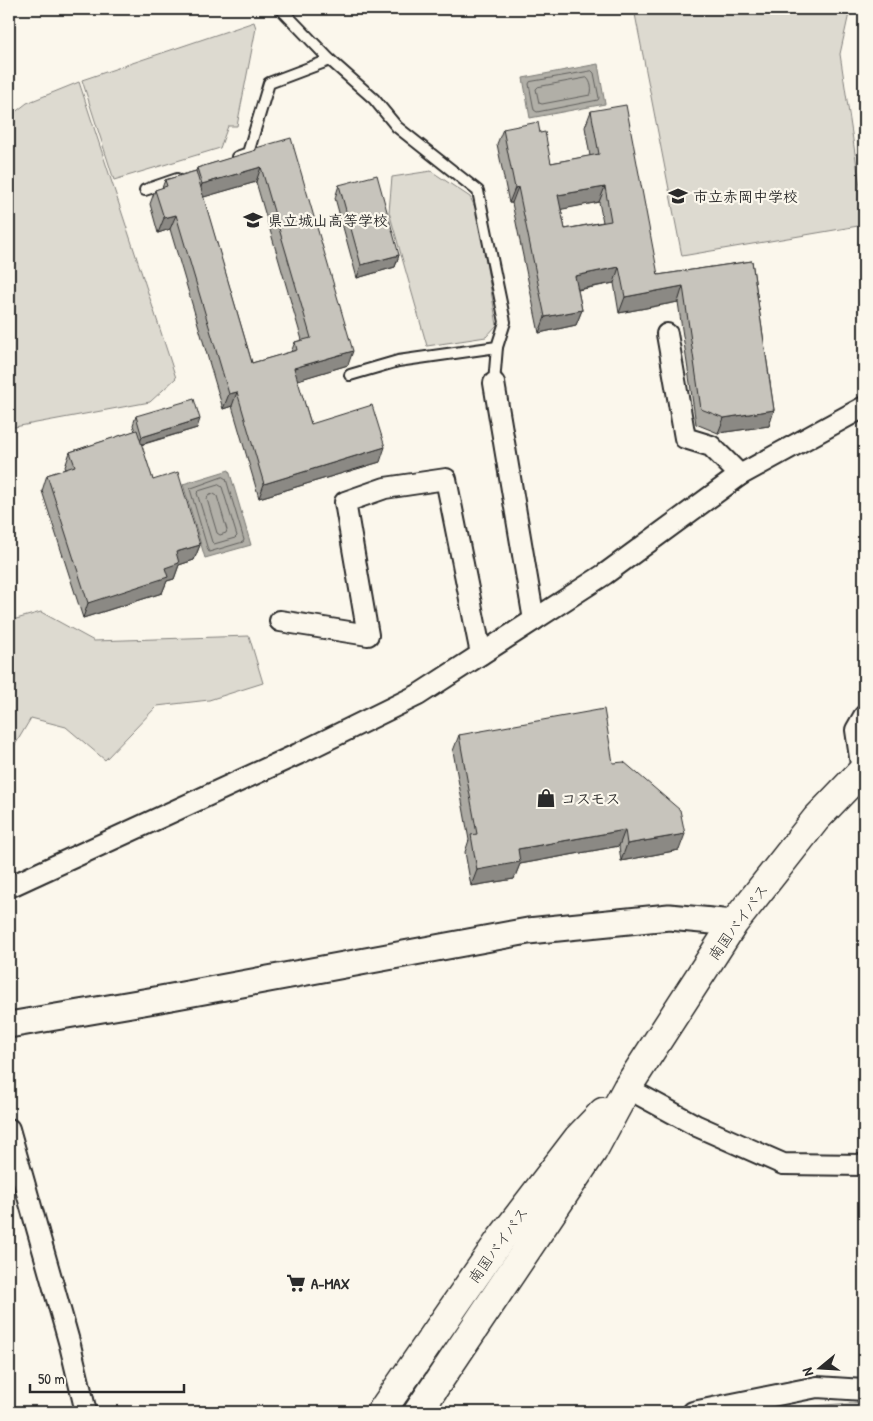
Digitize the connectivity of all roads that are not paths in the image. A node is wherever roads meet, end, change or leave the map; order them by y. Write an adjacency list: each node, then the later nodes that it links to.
1 (281, 9): 2 (lane)
2 (330, 60): 3 (lane); 7 (lane)
3 (230, 160)
4 (188, 175): 5 (lane)
5 (145, 190)
6 (667, 334): 11 (street)
7 (497, 346): 8 (lane); 9 (lane)
8 (350, 375)
9 (494, 383): 12 (street)
10 (864, 408): 11 (street)
11 (740, 475): 12 (street)
12 (534, 620): 14 (street)
13 (280, 621): 14 (street)
14 (481, 654): 17 (street)
15 (864, 716): 16 (street)
16 (863, 770): 18 (highway, 南国バイパス)
17 (9, 887)
18 (734, 923): 19 (street); 20 (highway, 南国バイパス)
19 (9, 1024)
20 (627, 1088): 22 (street); 25 (highway, 南国バイパス); 26 (highway, 南国バイパス)
21 (9, 1129): 24 (street)
22 (864, 1165)
23 (864, 1390): 27 (street)
24 (86, 1412)
25 (382, 1412)
26 (418, 1412)
27 (693, 1412)

